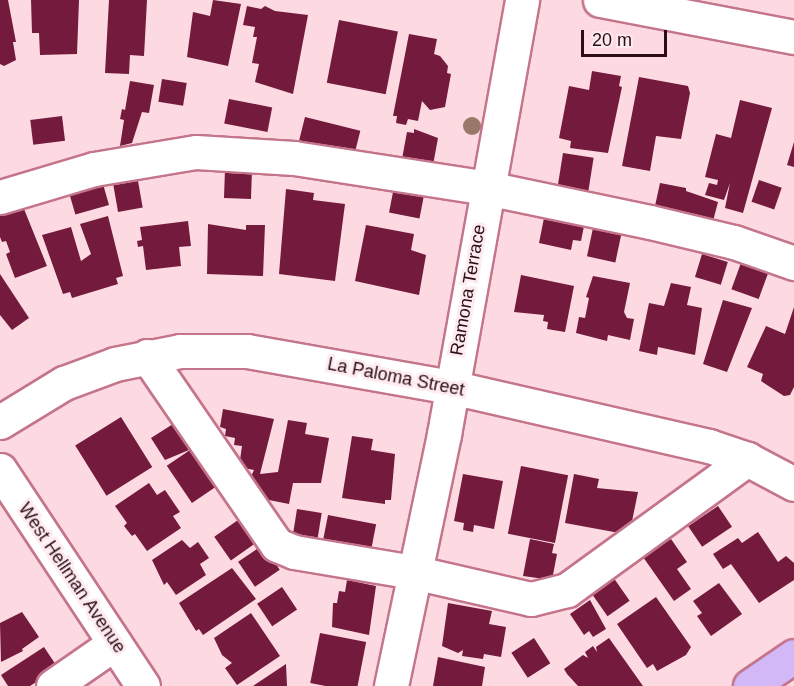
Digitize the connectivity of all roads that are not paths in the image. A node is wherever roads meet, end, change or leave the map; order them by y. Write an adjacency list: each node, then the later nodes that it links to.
1 (522, 0): 4 (street, Ramona Terrace)
2 (600, 0): 3 (street)
3 (791, 35)
4 (487, 188): 5 (street); 6 (street); 8 (street, Ramona Terrace)
5 (0, 197)
6 (794, 264)
7 (147, 356): 8 (street, La Paloma Street); 9 (street, La Paloma Street); 13 (street)
8 (451, 387): 10 (street, La Paloma Street); 13 (street, Ramona Terrace)
9 (0, 422)
10 (747, 459): 12 (street, La Paloma Street); 13 (street)
11 (0, 470): 14 (street, West Hellman Avenue)
12 (794, 484)
13 (413, 572): 18 (street, Ramona Terrace)
14 (115, 643): 16 (street); 17 (street, West Hellman Avenue)
15 (794, 656): 19 (main road)
16 (53, 686)
17 (143, 686)
18 (391, 686)
19 (750, 686)

